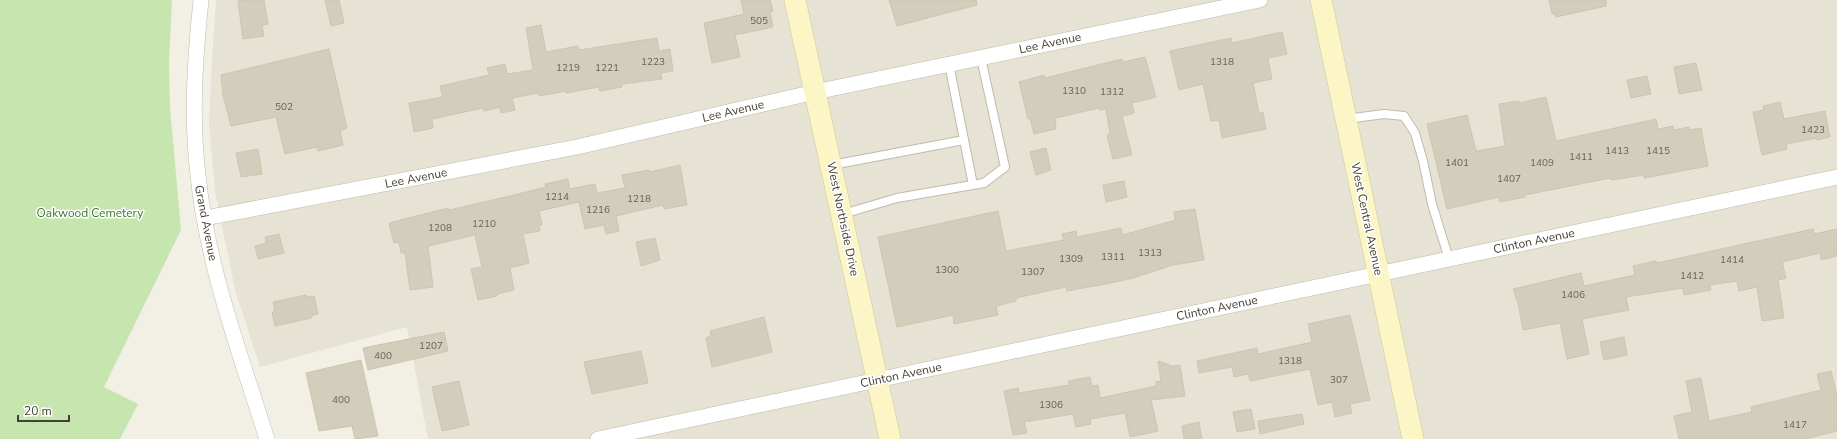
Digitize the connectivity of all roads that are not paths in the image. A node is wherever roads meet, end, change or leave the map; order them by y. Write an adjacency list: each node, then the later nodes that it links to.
1 (201, 0): 14 (street, Grand Avenue)
2 (795, 0): 7 (main road, West Northside Drive)
3 (1260, 0): 5 (street, Lee Avenue)
4 (1321, 0): 8 (main road, West Central Avenue)
5 (981, 58): 6 (street, Lee Avenue); 12 (lane)
6 (949, 64): 7 (street, Lee Avenue); 9 (lane)
7 (815, 92): 10 (main road, West Northside Drive); 14 (street, Lee Avenue)
8 (1346, 119): 15 (lane); 16 (main road, West Central Avenue)
9 (964, 140): 10 (lane); 12 (lane)
10 (831, 165): 13 (main road, West Northside Drive)
11 (1837, 177): 15 (street, Clinton Avenue)
12 (973, 185): 13 (lane)
13 (842, 214): 17 (main road, West Northside Drive)
14 (204, 218): 18 (street, Grand Avenue)
15 (1449, 259): 16 (street, Clinton Avenue)
16 (1379, 274): 17 (street, Clinton Avenue); 21 (main road, West Central Avenue)
17 (878, 380): 19 (street, Clinton Avenue); 20 (main road, West Northside Drive)
18 (267, 439)
19 (598, 439)
20 (890, 439)
21 (1413, 439)

